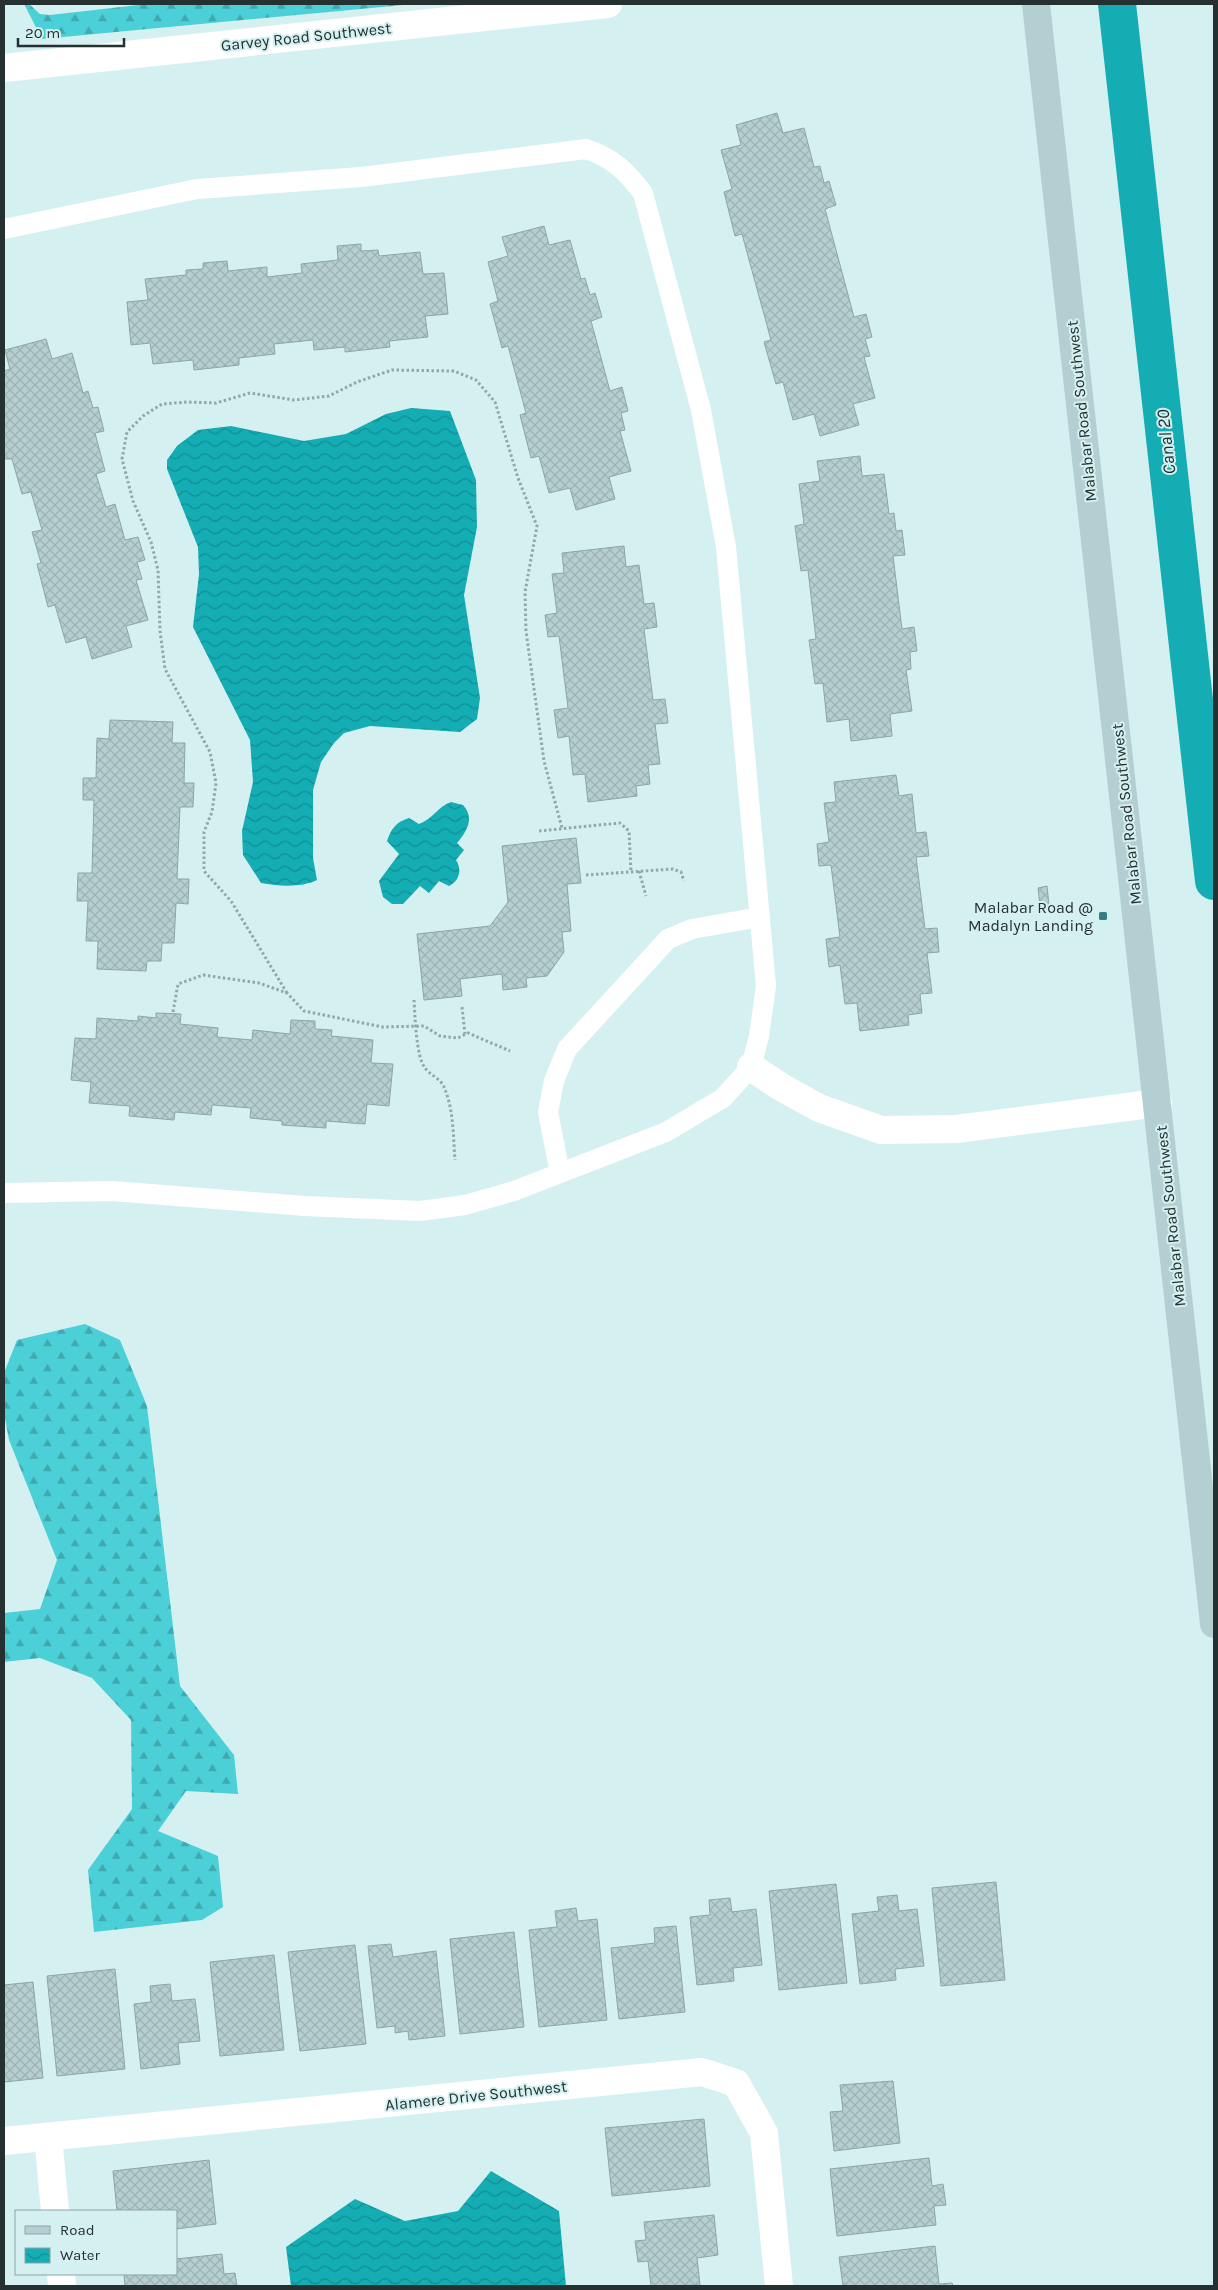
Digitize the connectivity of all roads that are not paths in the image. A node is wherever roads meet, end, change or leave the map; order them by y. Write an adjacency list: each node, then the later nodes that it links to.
1 (608, 4): 3 (street, Garvey Road Southwest)
2 (1036, 4): 7 (main road, Malabar Road Southwest)
3 (4, 68)
4 (4, 229): 5 (lane)
5 (760, 917): 6 (lane); 8 (lane)
6 (751, 1066): 7 (street); 8 (lane)
7 (1158, 1103): 10 (main road, Malabar Road Southwest)
8 (560, 1174): 9 (lane)
9 (4, 1193)
10 (1214, 1624)
11 (48, 2137): 12 (street, Alamere Drive Southwest); 13 (street); 14 (street, Alamere Drive Southwest)
12 (4, 2141)
13 (55, 2210)
14 (779, 2286)

